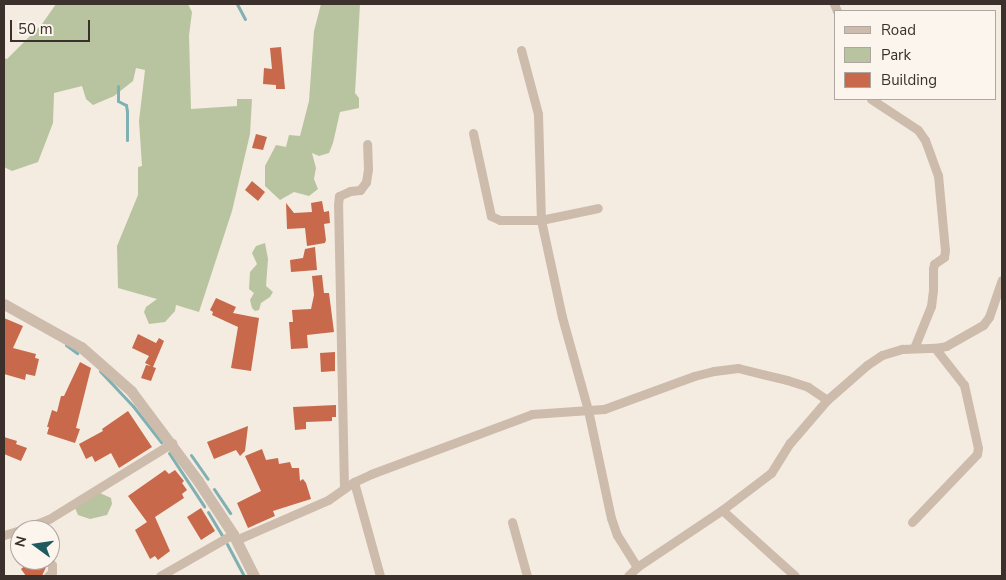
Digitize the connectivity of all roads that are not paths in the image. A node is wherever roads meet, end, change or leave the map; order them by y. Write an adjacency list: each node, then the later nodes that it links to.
1 (521, 50): 6 (street)
2 (873, 100): 9 (street)
3 (473, 134): 6 (street)
4 (367, 144): 15 (street)
5 (598, 208): 6 (street)
6 (541, 220): 12 (street)
7 (1002, 280): 10 (street)
8 (4, 304): 13 (street)
9 (914, 348): 10 (street); 11 (street)
10 (935, 348): 19 (street)
11 (827, 400): 12 (street); 16 (street)
12 (588, 410): 14 (street); 21 (street)
13 (172, 443): 17 (street); 20 (street)
14 (354, 482): 15 (street); 24 (street)
15 (344, 488): 20 (street)
16 (722, 510): 21 (street); 27 (street)
17 (46, 520)
18 (512, 522): 25 (street)
19 (912, 522)
20 (235, 537): 22 (street); 23 (street)
21 (637, 567): 26 (street)
22 (160, 576)
23 (254, 576)
24 (380, 576)
25 (527, 576)
26 (628, 576)
27 (795, 576)

